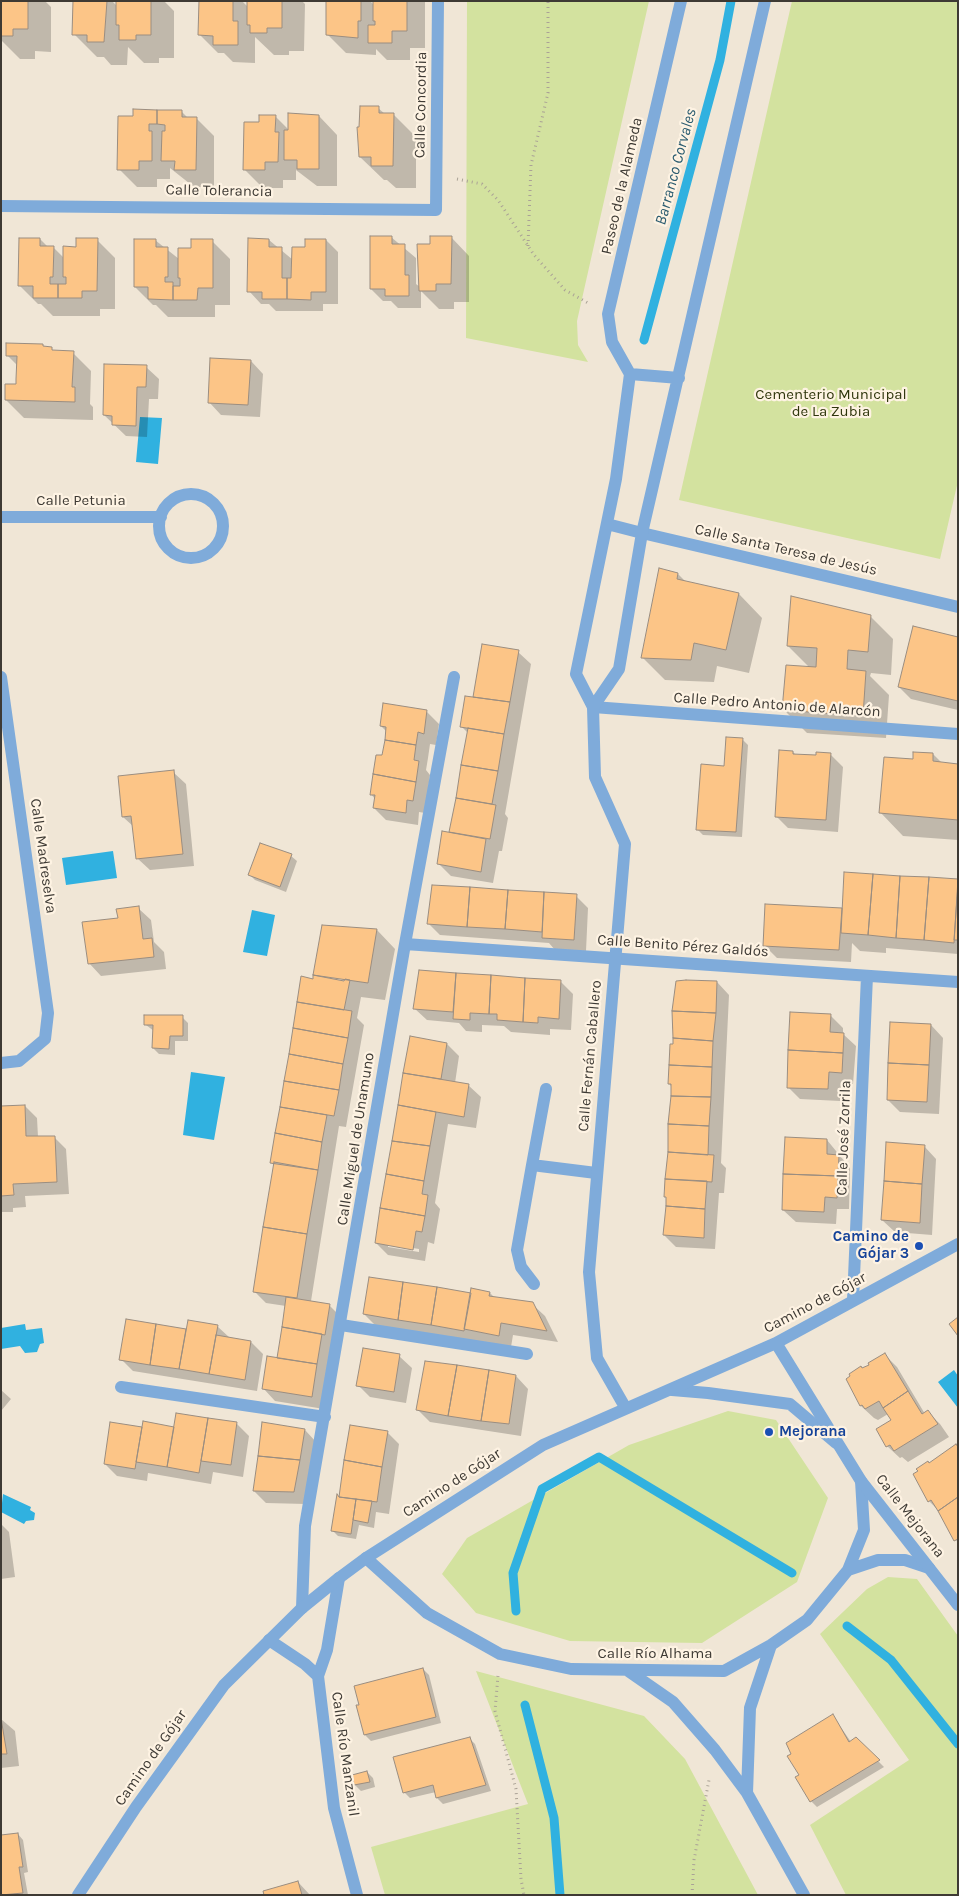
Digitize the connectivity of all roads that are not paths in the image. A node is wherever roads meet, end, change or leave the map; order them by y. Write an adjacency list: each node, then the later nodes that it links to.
1 (438, 1): 5 (street, Calle Concordia)
2 (681, 1): 6 (street, Paseo de la Alameda)
3 (765, 1): 7 (street)
4 (1, 206): 5 (street, Calle Tolerancia)
5 (436, 210)
6 (630, 374): 7 (street); 10 (street)
7 (679, 378): 11 (street)
8 (1, 517): 9 (street, Calle Petunia)
9 (160, 517): 9 (street)
10 (607, 524): 11 (street, Calle Santa Teresa de Jesús); 15 (street, Calle Fernán Caballero)
11 (642, 533): 12 (street, Calle Santa Teresa de Jesús); 15 (street)
12 (958, 607)
13 (1, 677): 21 (street, Calle Madreselva)
14 (454, 677): 17 (street, Calle Miguel de Unamuno)
15 (593, 707): 16 (street, Calle Pedro Antonio de Alarcón); 18 (street, Calle Fernán Caballero)
16 (958, 734)
17 (405, 944): 18 (street, Calle Benito Pérez Galdós); 28 (street, Calle Miguel de Unamuno)
18 (615, 957): 19 (street, Calle Benito Pérez Galdós); 24 (street, Calle Fernán Caballero)
19 (867, 976): 20 (street, Calle Benito Pérez Galdós); 27 (street, Calle José Zorrila)
20 (958, 982)
21 (1, 1063)
22 (546, 1089): 23 (street)
23 (532, 1165): 24 (street); 26 (street)
24 (596, 1173): 33 (street, Calle Fernán Caballero)
25 (958, 1244): 27 (street, Camino de Gójar)
26 (534, 1284)
27 (853, 1300): 29 (street, Camino de Gójar)
28 (341, 1325): 30 (street); 34 (street, Calle Miguel de Unamuno)
29 (776, 1343): 32 (street, Camino de Gójar); 35 (street, Calle Mejorana)
30 (527, 1354)
31 (122, 1387): 34 (street)
32 (672, 1390): 33 (street, Camino de Gójar); 35 (street, Calle Mejorana)
33 (625, 1407): 37 (street, Camino de Gójar)
34 (325, 1417): 42 (street, Calle Miguel de Unamuno)
35 (840, 1446): 36 (street, Calle Mejorana)
36 (862, 1481): 38 (street, Calle Mejorana); 39 (street, Calle Río Alhama)
37 (366, 1558): 40 (street, Camino de Gójar); 45 (street, Calle Río Alhama)
38 (929, 1568): 39 (street); 41 (street, Calle Mejorana)
39 (848, 1570): 44 (street, Calle Río Alhama)
40 (339, 1578): 42 (street, Camino de Gójar); 46 (street, Calle Río Manzanil)
41 (956, 1598)
42 (302, 1608): 43 (street, Camino de Gójar)
43 (269, 1640): 46 (street, Calle Río Manzanil); 48 (street, Camino de Gójar)
44 (771, 1645): 45 (street, Calle Río Alhama); 47 (street)
45 (627, 1670): 47 (street)
46 (318, 1676): 49 (street, Calle Río Manzanil)
47 (747, 1793): 50 (street)
48 (78, 1895)
49 (357, 1895)
50 (804, 1895)

